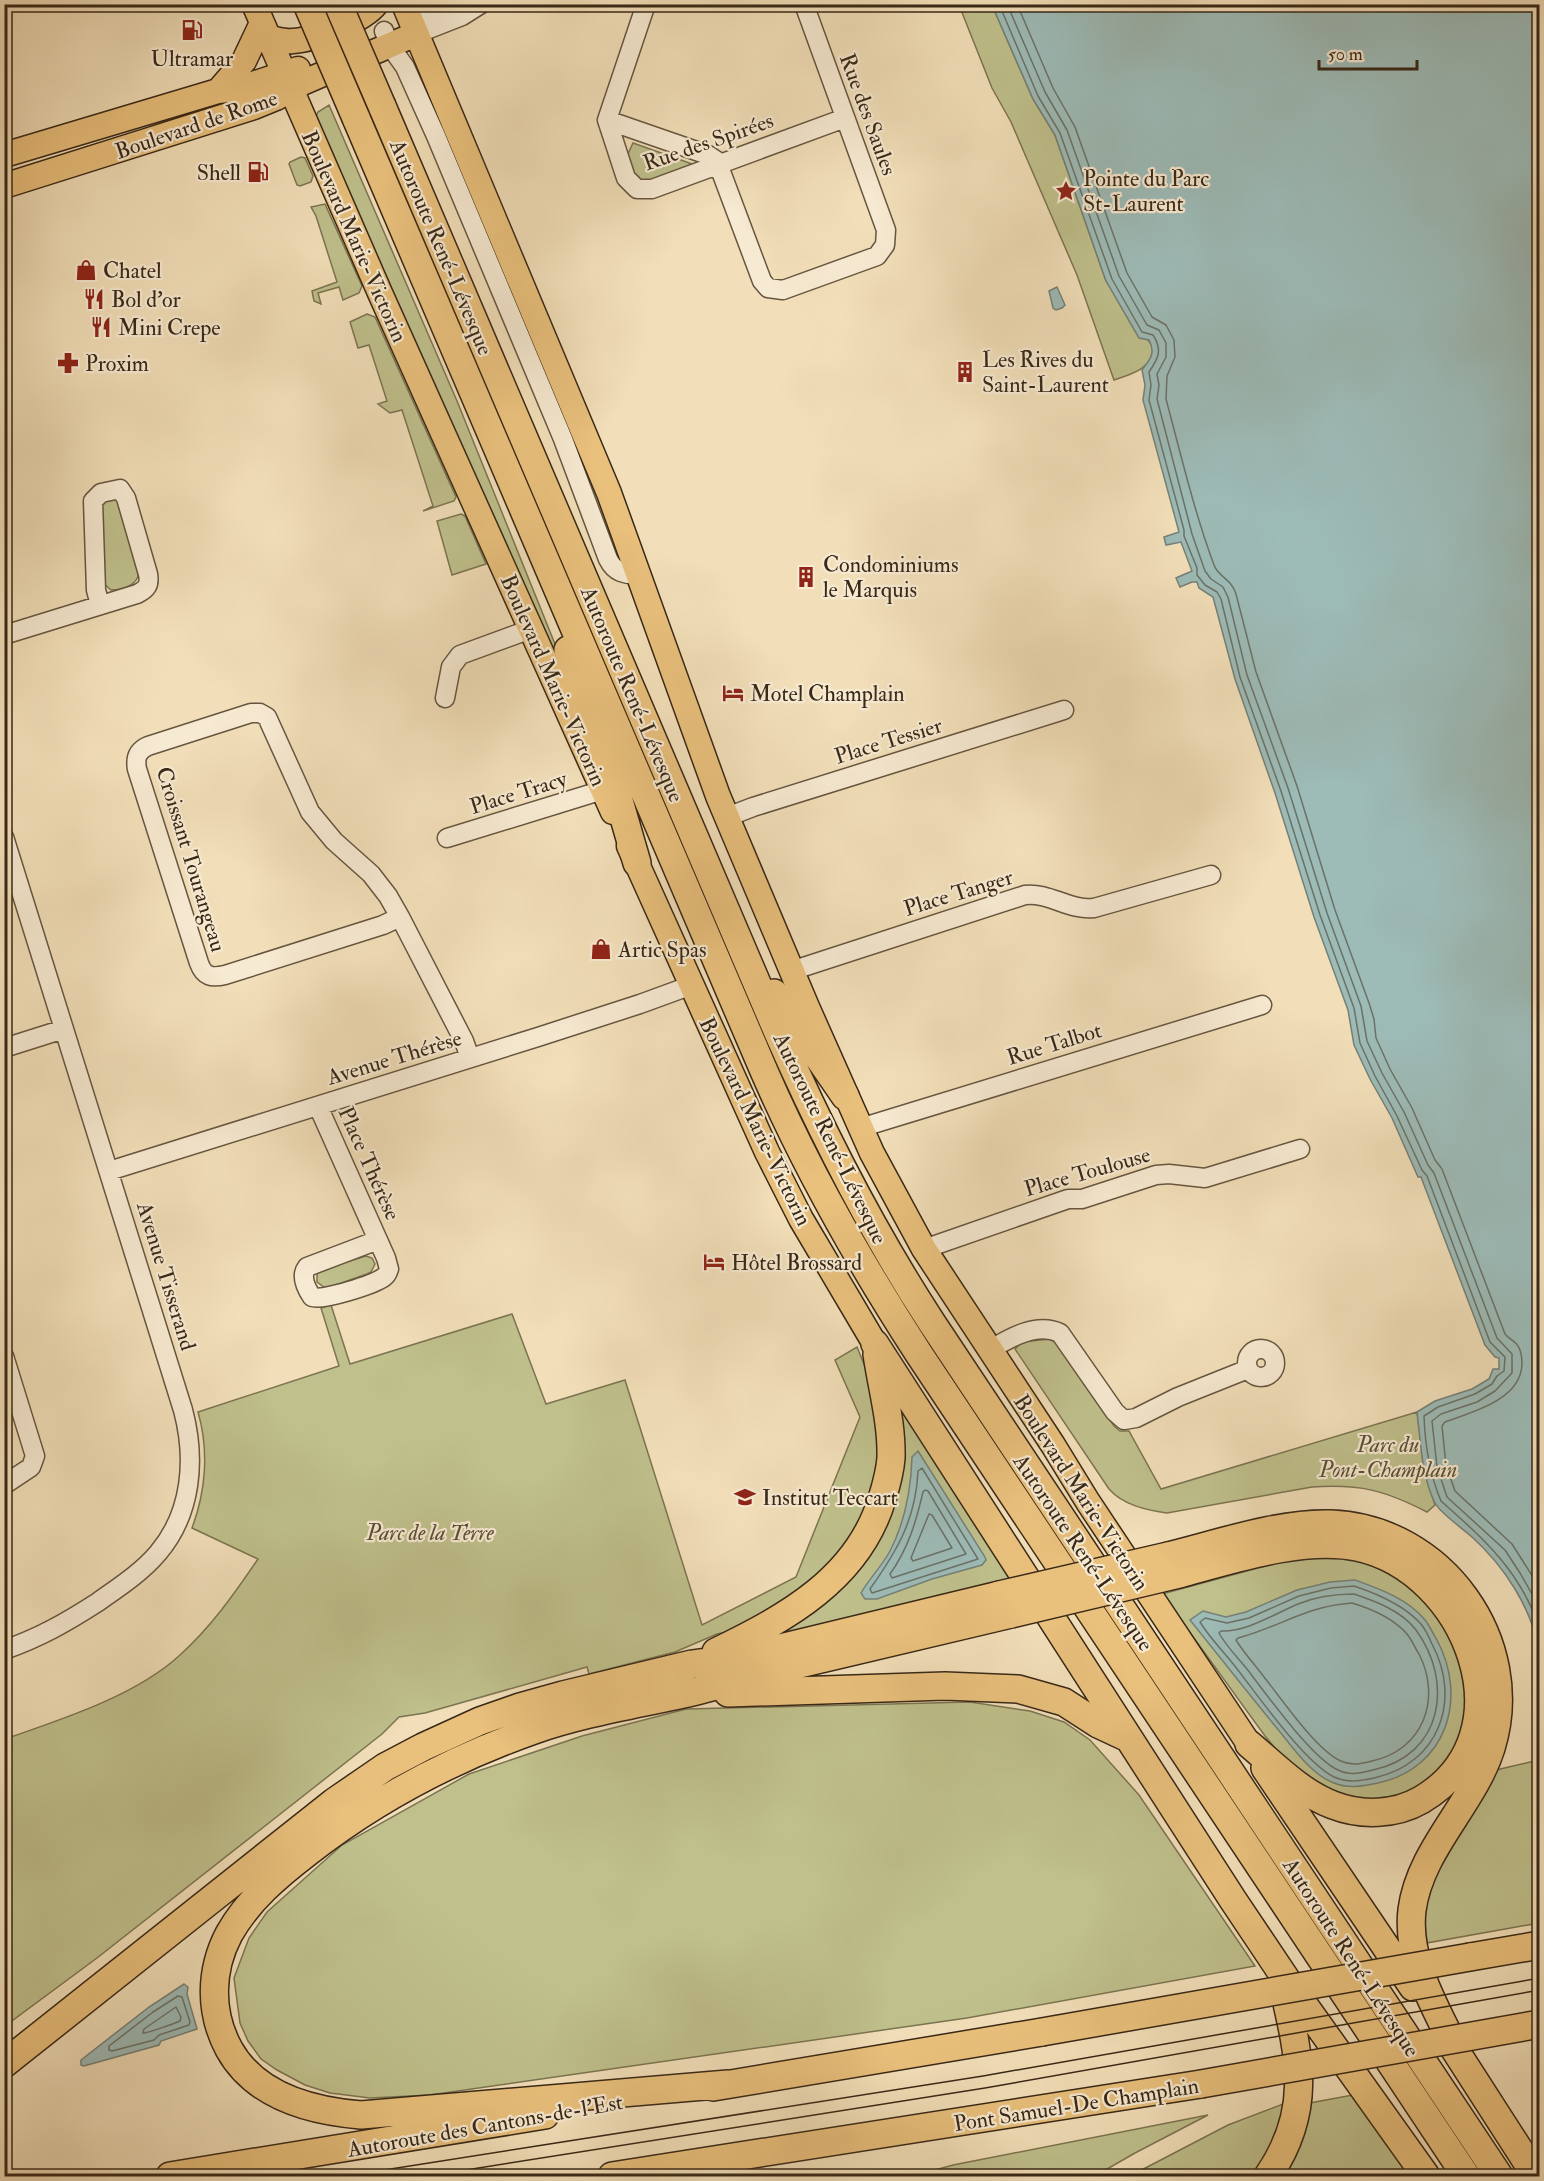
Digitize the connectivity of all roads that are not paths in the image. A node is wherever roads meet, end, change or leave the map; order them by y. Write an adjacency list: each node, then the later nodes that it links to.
1 (338, 4): 32 (highway, Autoroute René-Lévesque, bridge)
2 (376, 4): 9 (main road)
3 (443, 4): 8 (street)
4 (480, 4): 8 (street)
5 (646, 4): 14 (street)
6 (804, 4): 13 (street, Rue des Saules)
7 (308, 5): 18 (highway, Autoroute René-Lévesque, bridge)
8 (410, 19): 10 (main road, Boulevard de Rome); 19 (main road, Boulevard Marie-Victorin)
9 (262, 22): 11 (main road, Boulevard Marie-Victorin); 12 (main road)
10 (387, 38): 11 (main road, Boulevard de Rome); 19 (street)
11 (288, 82): 12 (main road, Boulevard de Rome); 17 (main road, Boulevard de Rome); 21 (main road, Boulevard Marie-Victorin)
12 (218, 91): 15 (main road, Boulevard de Rome)
13 (845, 118): 16 (street, Rue des Spirées); 16 (street, Rue des Saules)
14 (607, 120): 16 (street); 16 (street, Rue des Spirées)
15 (4, 155)
16 (719, 164)
17 (4, 186)
18 (526, 514): 29 (highway); 68 (highway, Autoroute René-Lévesque)
19 (639, 574): 26 (main road, Boulevard Marie-Victorin)
20 (100, 605): 20 (street); 22 (street)
21 (531, 629): 23 (street); 25 (main road, Boulevard Marie-Victorin)
22 (4, 635)
23 (445, 698)
24 (1064, 710): 26 (street, Place Tessier)
25 (603, 790): 28 (street, Place Tracy); 29 (main road, Boulevard Marie-Victorin)
26 (727, 817): 33 (main road, Boulevard Marie-Victorin)
27 (4, 837): 36 (street, Avenue Tisserand)
28 (447, 838)
29 (637, 863): 34 (main road, Boulevard Marie-Victorin)
30 (1211, 874): 33 (street, Place Tanger)
31 (400, 916): 31 (street, Croissant Tourangeau); 38 (street, Croissant Tourangeau)
32 (740, 942): 39 (highway); 69 (highway, Autoroute René-Lévesque)
33 (791, 971): 39 (main road, Boulevard Marie-Victorin)
34 (692, 984): 38 (street, Avenue Thérèse); 46 (main road, Boulevard Marie-Victorin)
35 (1262, 1005): 41 (street, Rue Talbot)
36 (64, 1029): 37 (street); 43 (street, Avenue Tisserand)
37 (4, 1048)
38 (470, 1058): 40 (street, Avenue Thérèse)
39 (845, 1096): 41 (main road, Boulevard Marie-Victorin)
40 (318, 1106): 43 (street, Avenue Thérèse); 44 (street, Place Thérèse)
41 (860, 1128): 45 (main road, Boulevard Marie-Victorin)
42 (1300, 1149): 45 (street, Place Toulouse)
43 (109, 1171): 53 (street, Avenue Tisserand)
44 (378, 1240)
45 (924, 1249): 47 (main road, Boulevard Marie-Victorin)
46 (875, 1344): 54 (highway); 56 (highway)
47 (990, 1350): 49 (street); 57 (main road, Boulevard Marie-Victorin)
48 (4, 1356): 50 (street)
49 (1248, 1369)
50 (4, 1485)
51 (1173, 1565): 52 (highway, bridge); 57 (highway); 61 (highway)
52 (1005, 1605): 54 (highway); 55 (highway)
53 (4, 1650)
54 (692, 1664): 62 (highway)
55 (685, 1694): 56 (highway); 63 (highway)
56 (1128, 1738): 59 (highway)
57 (1249, 1744): 61 (highway)
58 (1539, 1945): 63 (highway, bridge)
59 (1278, 1967): 66 (highway); 67 (highway)
60 (1539, 2024): 65 (highway, Pont Samuel-De Champlain, bridge)
61 (1456, 2050): 70 (highway)
62 (4, 2064)
63 (728, 2084): 64 (highway, Autoroute des Cantons-de-l'Est)
64 (170, 2176)
65 (612, 2176)
66 (1268, 2176)
67 (1426, 2176)
68 (1466, 2176)
69 (1499, 2176)
70 (1536, 2176)

